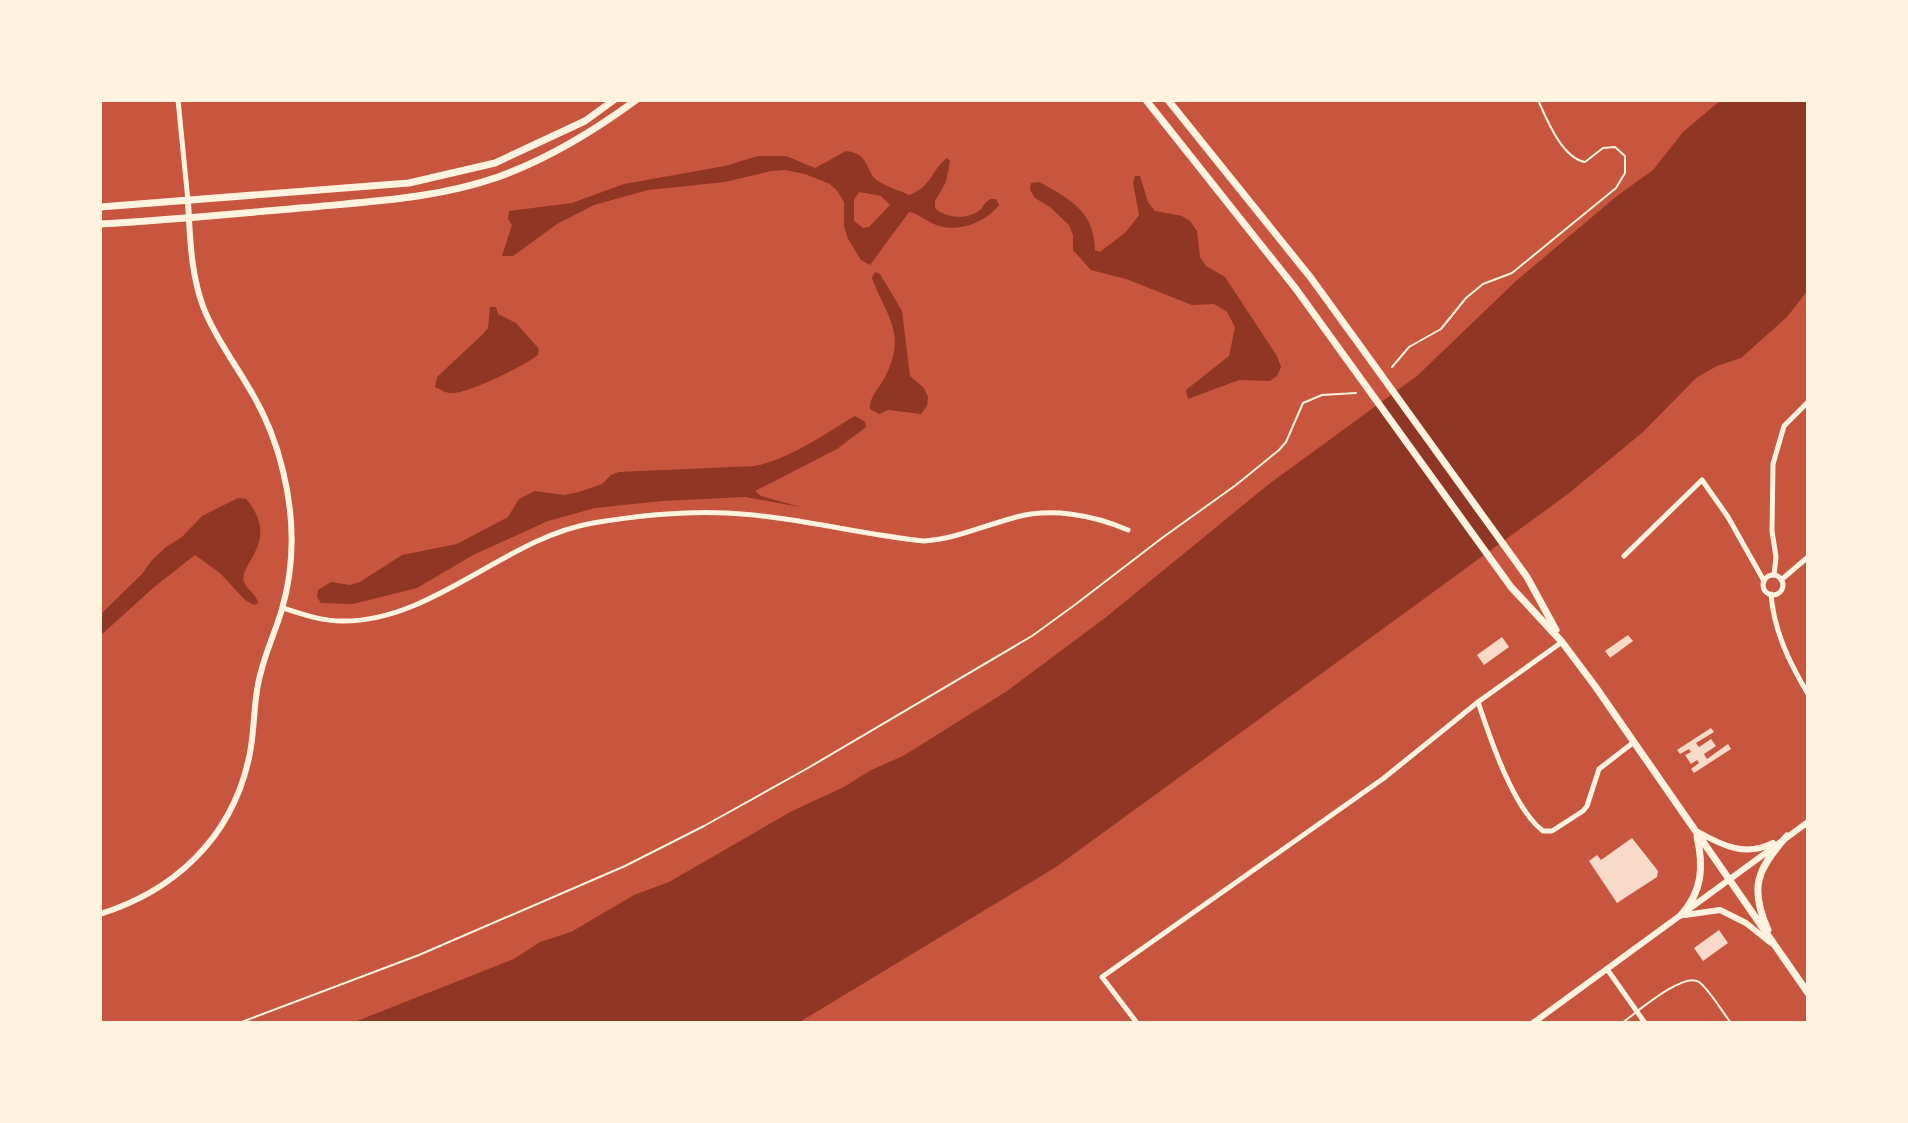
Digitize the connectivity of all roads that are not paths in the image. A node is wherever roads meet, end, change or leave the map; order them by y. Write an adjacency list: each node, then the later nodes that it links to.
1 (178, 100): 6 (street)
2 (614, 100): 6 (main road)
3 (636, 100): 8 (main road)
4 (1146, 100): 19 (main road)
5 (1168, 100): 19 (main road)
6 (188, 202): 7 (main road); 8 (street)
7 (100, 207)
8 (189, 219): 9 (main road); 18 (street)
9 (100, 224)
10 (1808, 402): 14 (street)
11 (1128, 530): 18 (street)
12 (1624, 556): 16 (street)
13 (1808, 557): 15 (street)
14 (1774, 575): 15 (street); 16 (street)
15 (1781, 580): 17 (street)
16 (1764, 581): 17 (street)
17 (1771, 594): 20 (street)
18 (283, 608): 27 (street)
19 (1562, 642): 21 (street); 22 (main road)
20 (1808, 694)
21 (1478, 702): 22 (street); 33 (street)
22 (1634, 742): 24 (main road)
23 (1808, 822): 25 (street)
24 (1695, 831): 25 (street); 26 (main road); 28 (main road)
25 (1787, 836): 26 (street); 29 (main road)
26 (1728, 880): 28 (street); 29 (main road)
27 (100, 914)
28 (1681, 915): 29 (street); 30 (street)
29 (1776, 947): 31 (main road)
30 (1607, 969): 32 (street); 34 (street)
31 (1808, 993)
32 (1637, 1012): 35 (lane); 36 (street); 37 (lane)
33 (1137, 1023)
34 (1533, 1023)
35 (1622, 1023)
36 (1645, 1023)
37 (1731, 1023)

